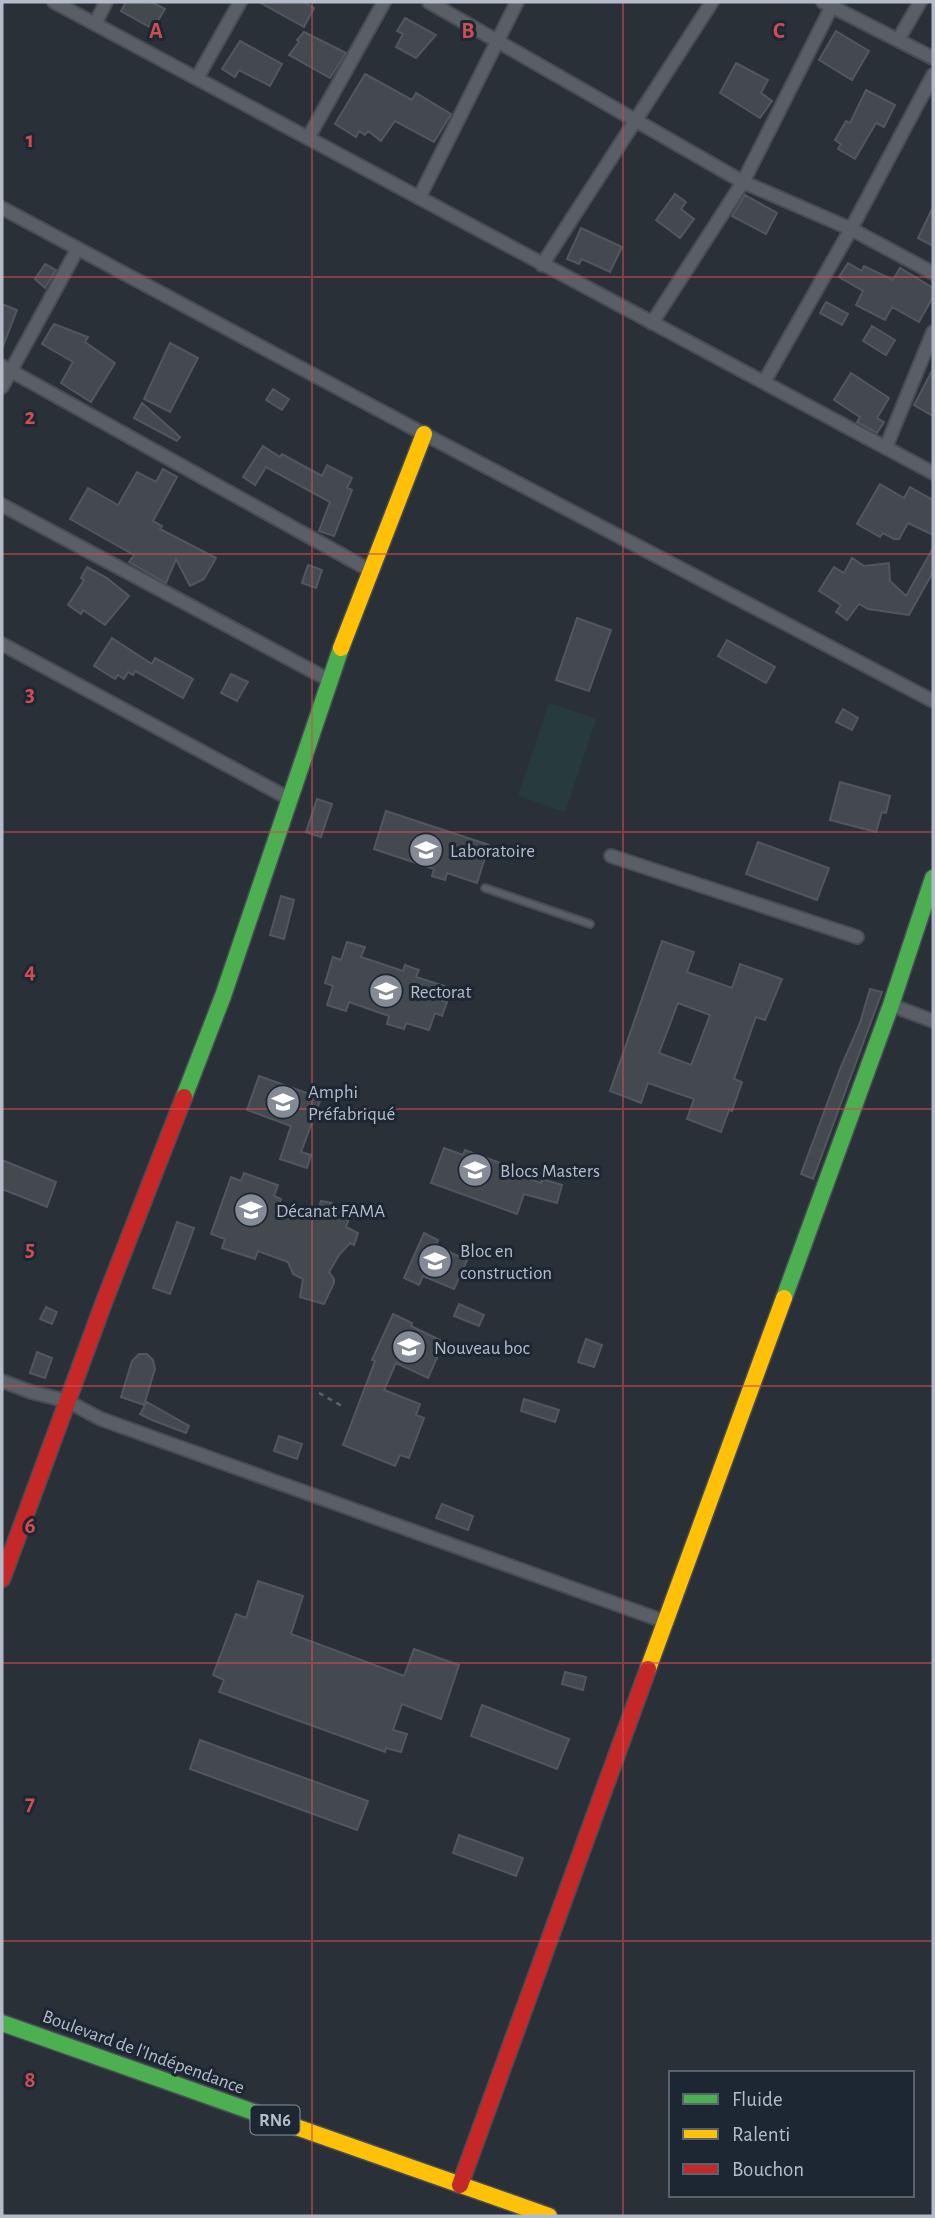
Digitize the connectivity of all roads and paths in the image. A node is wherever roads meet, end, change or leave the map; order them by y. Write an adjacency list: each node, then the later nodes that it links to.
1 (54, 2): 10 (street)
2 (106, 2): 10 (street)
3 (240, 2): 15 (street)
4 (384, 2): 17 (street)
5 (429, 2): 12 (street)
6 (517, 2): 12 (street)
7 (712, 2): 16 (street)
8 (920, 2): 11 (street)
9 (827, 4): 11 (street); 18 (street)
10 (95, 23): 15 (street)
11 (898, 40): 13 (street)
12 (498, 41): 16 (street); 19 (street)
13 (933, 58)
14 (933, 75): 21 (street)
15 (197, 78): 17 (street)
16 (635, 120): 18 (street); 23 (street)
17 (308, 138): 19 (street)
18 (743, 182): 21 (street); 25 (street)
19 (419, 198): 23 (street)
20 (2, 208): 22 (street)
21 (851, 229): 24 (street); 28 (street)
22 (77, 250): 27 (street); 30 (street)
23 (542, 265): 25 (street)
24 (933, 273)
25 (652, 323): 28 (street)
26 (933, 332): 31 (street)
27 (6, 368): 29 (street); 34 (street)
28 (764, 382): 31 (street)
29 (2, 387)
30 (424, 434): 34 (main road); 37 (street)
31 (886, 447): 32 (street)
32 (933, 473)
33 (2, 505): 36 (street)
34 (371, 571): 36 (main road)
35 (2, 644): 38 (street)
36 (329, 680): 38 (main road)
37 (933, 701)
38 (288, 798): 48 (main road)
39 (611, 856): 43 (street)
40 (933, 878): 44 (main road)
41 (485, 888): 42 (lane)
42 (590, 924)
43 (856, 937)
44 (891, 1005): 45 (street); 51 (main road)
45 (933, 1021)
46 (2, 1381): 48 (street)
47 (319, 1393): 49 (path)
48 (67, 1401): 50 (main road); 51 (street)
49 (342, 1406)
50 (2, 1578)
51 (666, 1622): 53 (main road)
52 (2, 2023): 53 (main road, Boulevard de l'Indépendance / RN6)
53 (460, 2185): 54 (main road, Boulevard de l'Indépendance / RN6)
54 (549, 2216)

